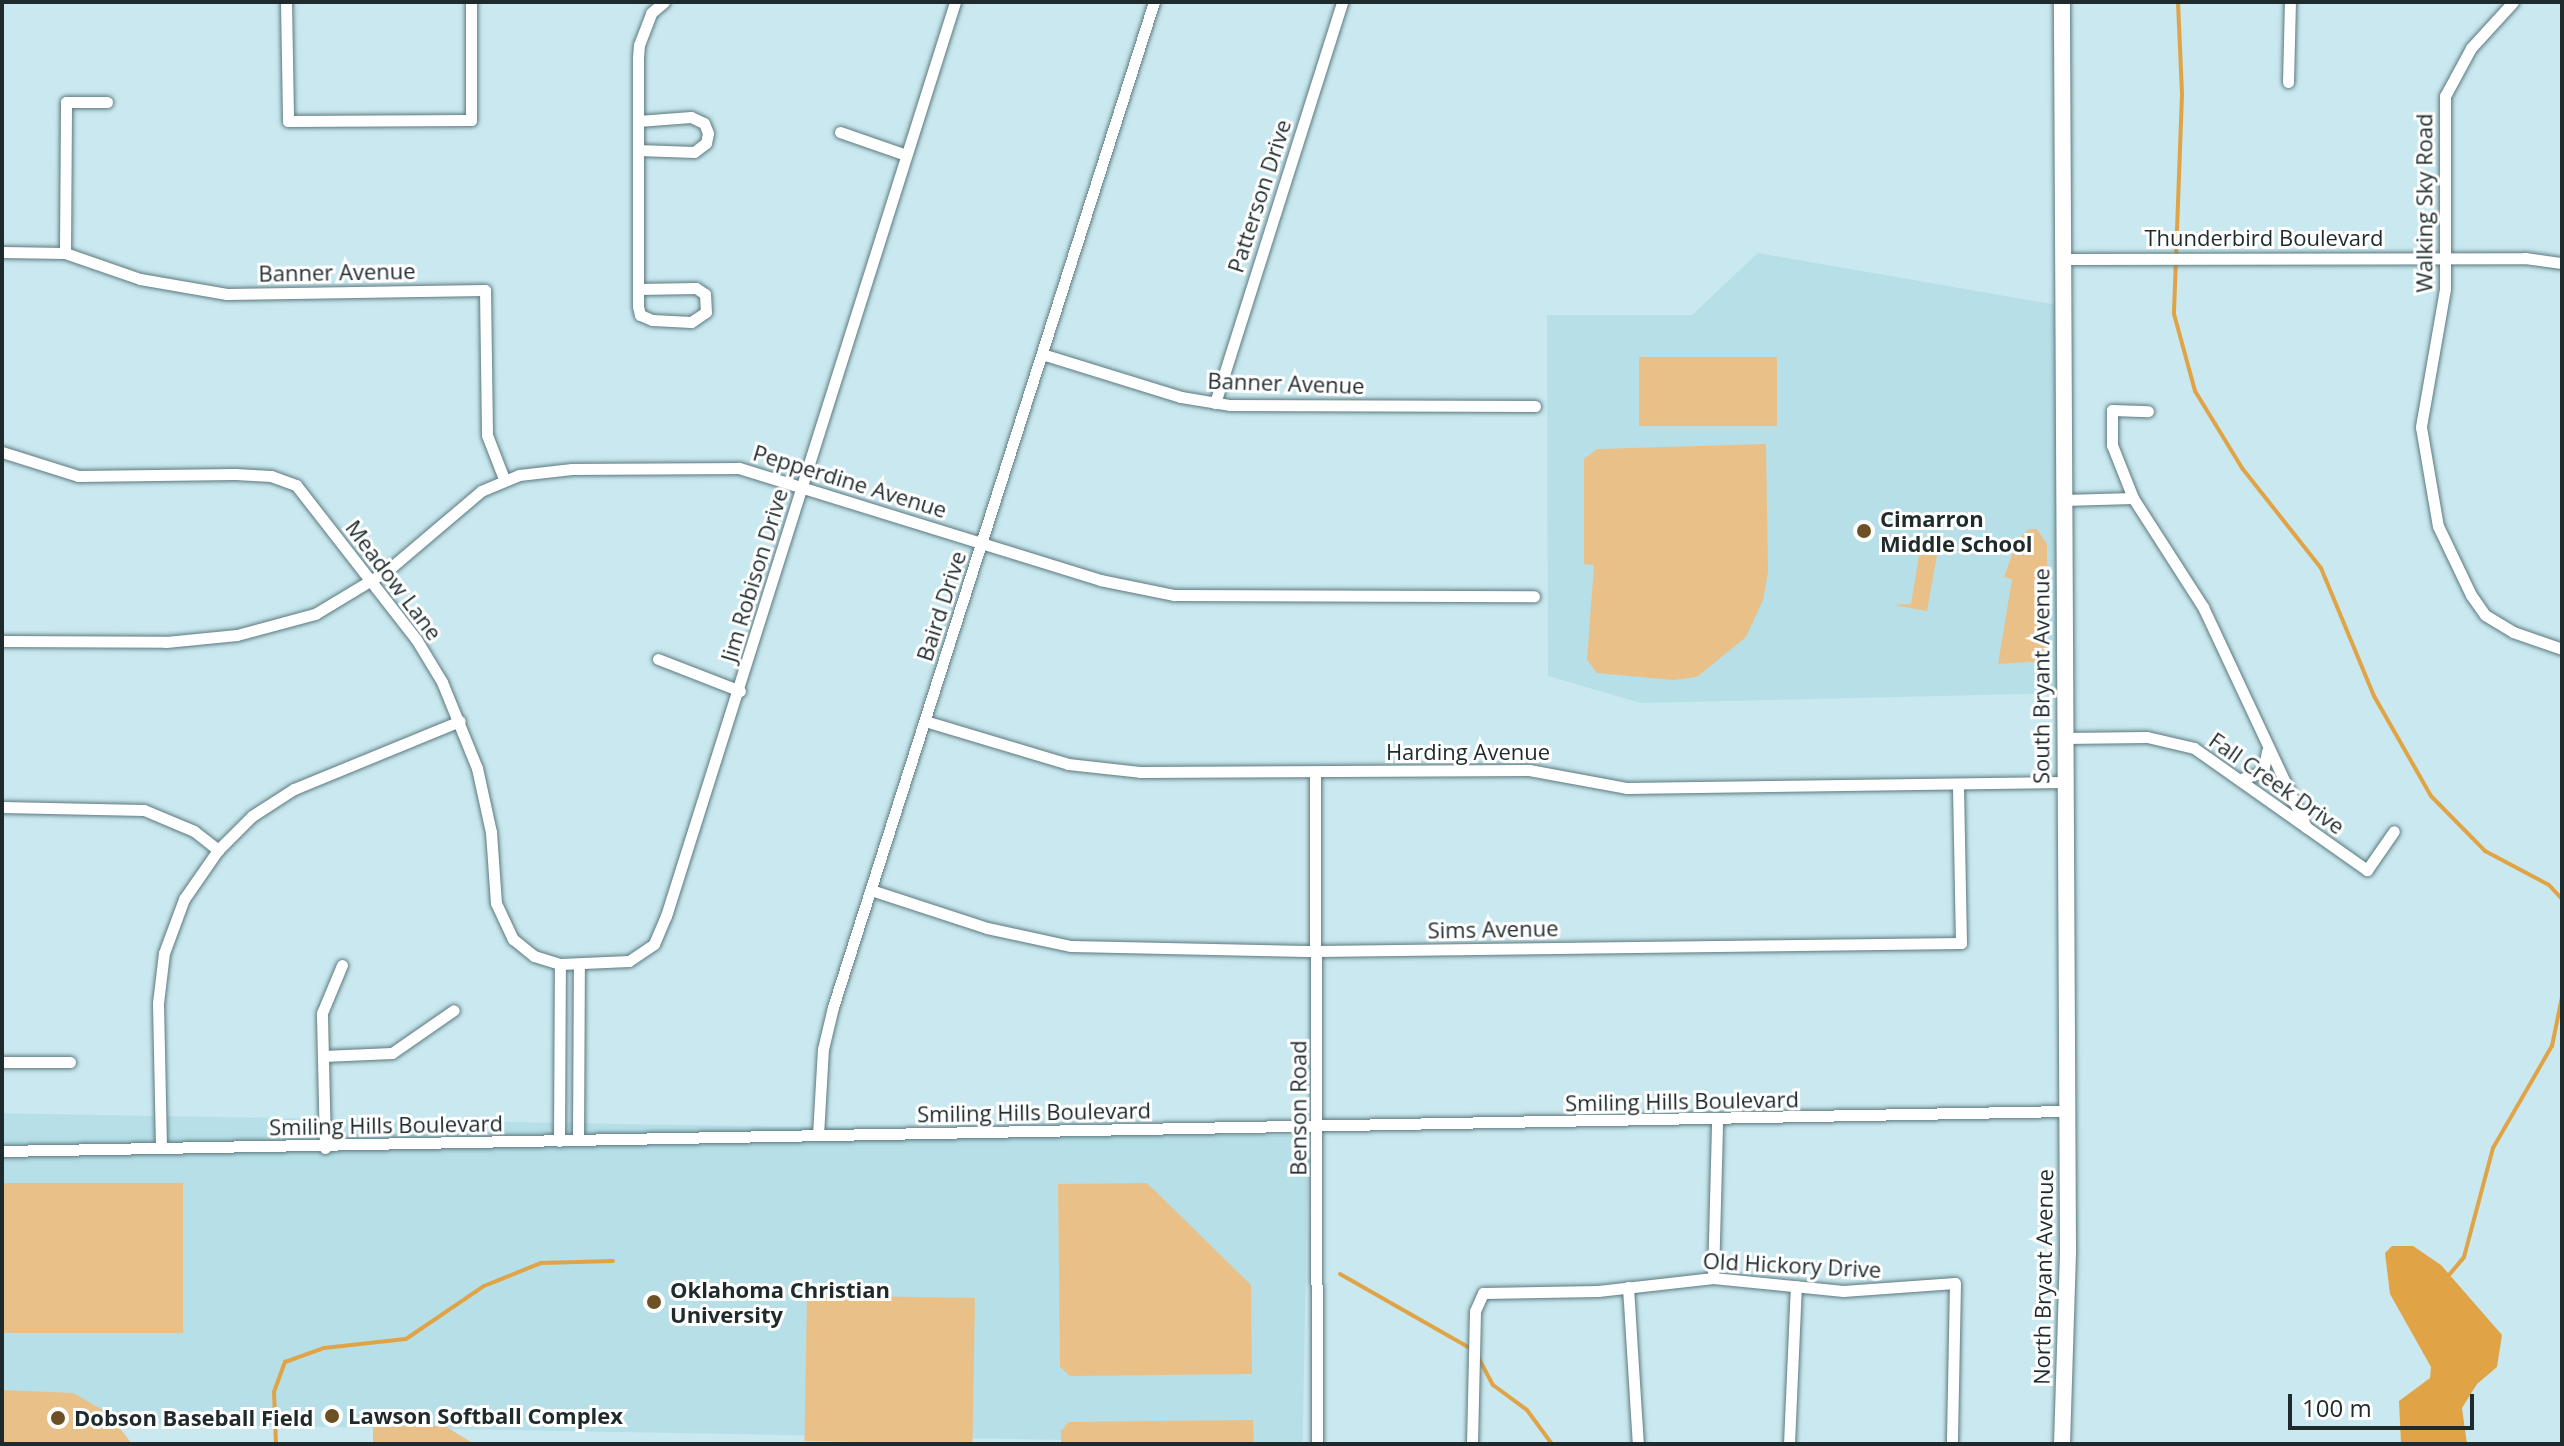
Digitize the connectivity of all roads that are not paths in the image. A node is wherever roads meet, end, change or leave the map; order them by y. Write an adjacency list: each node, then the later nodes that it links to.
1 (286, 2): 2 (street)
2 (471, 2)
3 (664, 2): 12 (street)
4 (955, 2): 15 (street, Jim Robison Drive)
5 (1154, 2): 22 (street, Baird Drive)
6 (1342, 2): 23 (street, Patterson Drive)
7 (2062, 2): 19 (street, South Bryant Avenue)
8 (2290, 2): 10 (street)
9 (2513, 2): 18 (street, Walking Sky Road)
10 (2288, 82)
11 (107, 102): 17 (street)
12 (638, 121): 14 (street); 14 (street)
13 (840, 132): 15 (street)
14 (638, 150): 21 (street)
15 (906, 155): 28 (street, Jim Robison Drive)
16 (2, 252): 17 (street, Banner Avenue)
17 (65, 253): 27 (street, Banner Avenue)
18 (2444, 257): 19 (street, Thunderbird Boulevard); 20 (street, Thunderbird Boulevard); 35 (street, Walking Sky Road)
19 (2063, 259): 30 (street, South Bryant Avenue)
20 (2562, 263)
21 (638, 289): 21 (street)
22 (1042, 354): 23 (street, Banner Avenue); 31 (street, Baird Drive)
23 (1215, 403): 24 (street, Banner Avenue)
24 (1535, 406)
25 (2148, 411): 29 (street)
26 (2, 452): 32 (street, Meadow Lane)
27 (504, 479): 28 (street, Pepperdine Avenue); 32 (street, Pepperdine Avenue)
28 (803, 484): 31 (street, Pepperdine Avenue); 37 (street, Jim Robison Drive)
29 (2133, 498): 30 (street); 41 (street)
30 (2063, 500): 40 (street, South Bryant Avenue)
31 (982, 543): 33 (street, Pepperdine Avenue); 39 (street, Baird Drive)
32 (371, 582): 34 (street, Pepperdine Avenue); 38 (street, Meadow Lane)
33 (1534, 596)
34 (2, 641)
35 (2562, 649)
36 (658, 659): 37 (street)
37 (740, 691): 54 (street, Jim Robison Drive)
38 (460, 721): 49 (street); 52 (street, Meadow Lane)
39 (925, 721): 42 (street, Harding Avenue); 50 (street, Baird Drive)
40 (2063, 738): 43 (street, Fall Creek Drive); 44 (street, South Bryant Avenue)
41 (2266, 744): 43 (street); 47 (street)
42 (1315, 773): 45 (street, Harding Avenue); 51 (street, Benson Road)
43 (2240, 779): 47 (street, Fall Creek Drive)
44 (2063, 782): 45 (street, Harding Avenue); 59 (street, South Bryant Avenue)
45 (1958, 785): 51 (street, Sims Avenue)
46 (2, 807): 49 (street)
47 (2306, 827): 48 (street, Fall Creek Drive)
48 (2394, 831)
49 (218, 850): 65 (street)
50 (874, 891): 51 (street, Sims Avenue); 62 (street, Baird Drive)
51 (1318, 951): 61 (street, Benson Road)
52 (560, 964): 54 (street, Jim Robison Drive); 64 (street)
53 (342, 965): 56 (street)
54 (579, 965): 63 (street)
55 (454, 1010): 56 (street)
56 (323, 1056): 66 (street)
57 (2, 1062): 58 (street)
58 (70, 1062)
59 (2067, 1111): 60 (street, Smiling Hills Boulevard); 76 (street, North Bryant Avenue)
60 (1717, 1121): 61 (street, Smiling Hills Boulevard); 68 (street)
61 (1318, 1129): 62 (street, Smiling Hills Boulevard); 71 (street, Benson Road)
62 (818, 1135): 63 (street, Smiling Hills Boulevard)
63 (578, 1140): 64 (street, Smiling Hills Boulevard)
64 (559, 1141): 66 (street, Smiling Hills Boulevard)
65 (161, 1147): 66 (street, Smiling Hills Boulevard); 67 (street, Smiling Hills Boulevard)
66 (325, 1148)
67 (2, 1151)
68 (1713, 1278): 69 (street, Old Hickory Drive); 70 (street, Old Hickory Drive)
69 (1796, 1286): 74 (street); 75 (street, Old Hickory Drive)
70 (1628, 1287): 72 (street, Old Hickory Drive); 73 (street)
71 (1317, 1444)
72 (1472, 1444)
73 (1638, 1444)
74 (1789, 1444)
75 (1952, 1444)
76 (2062, 1444)

